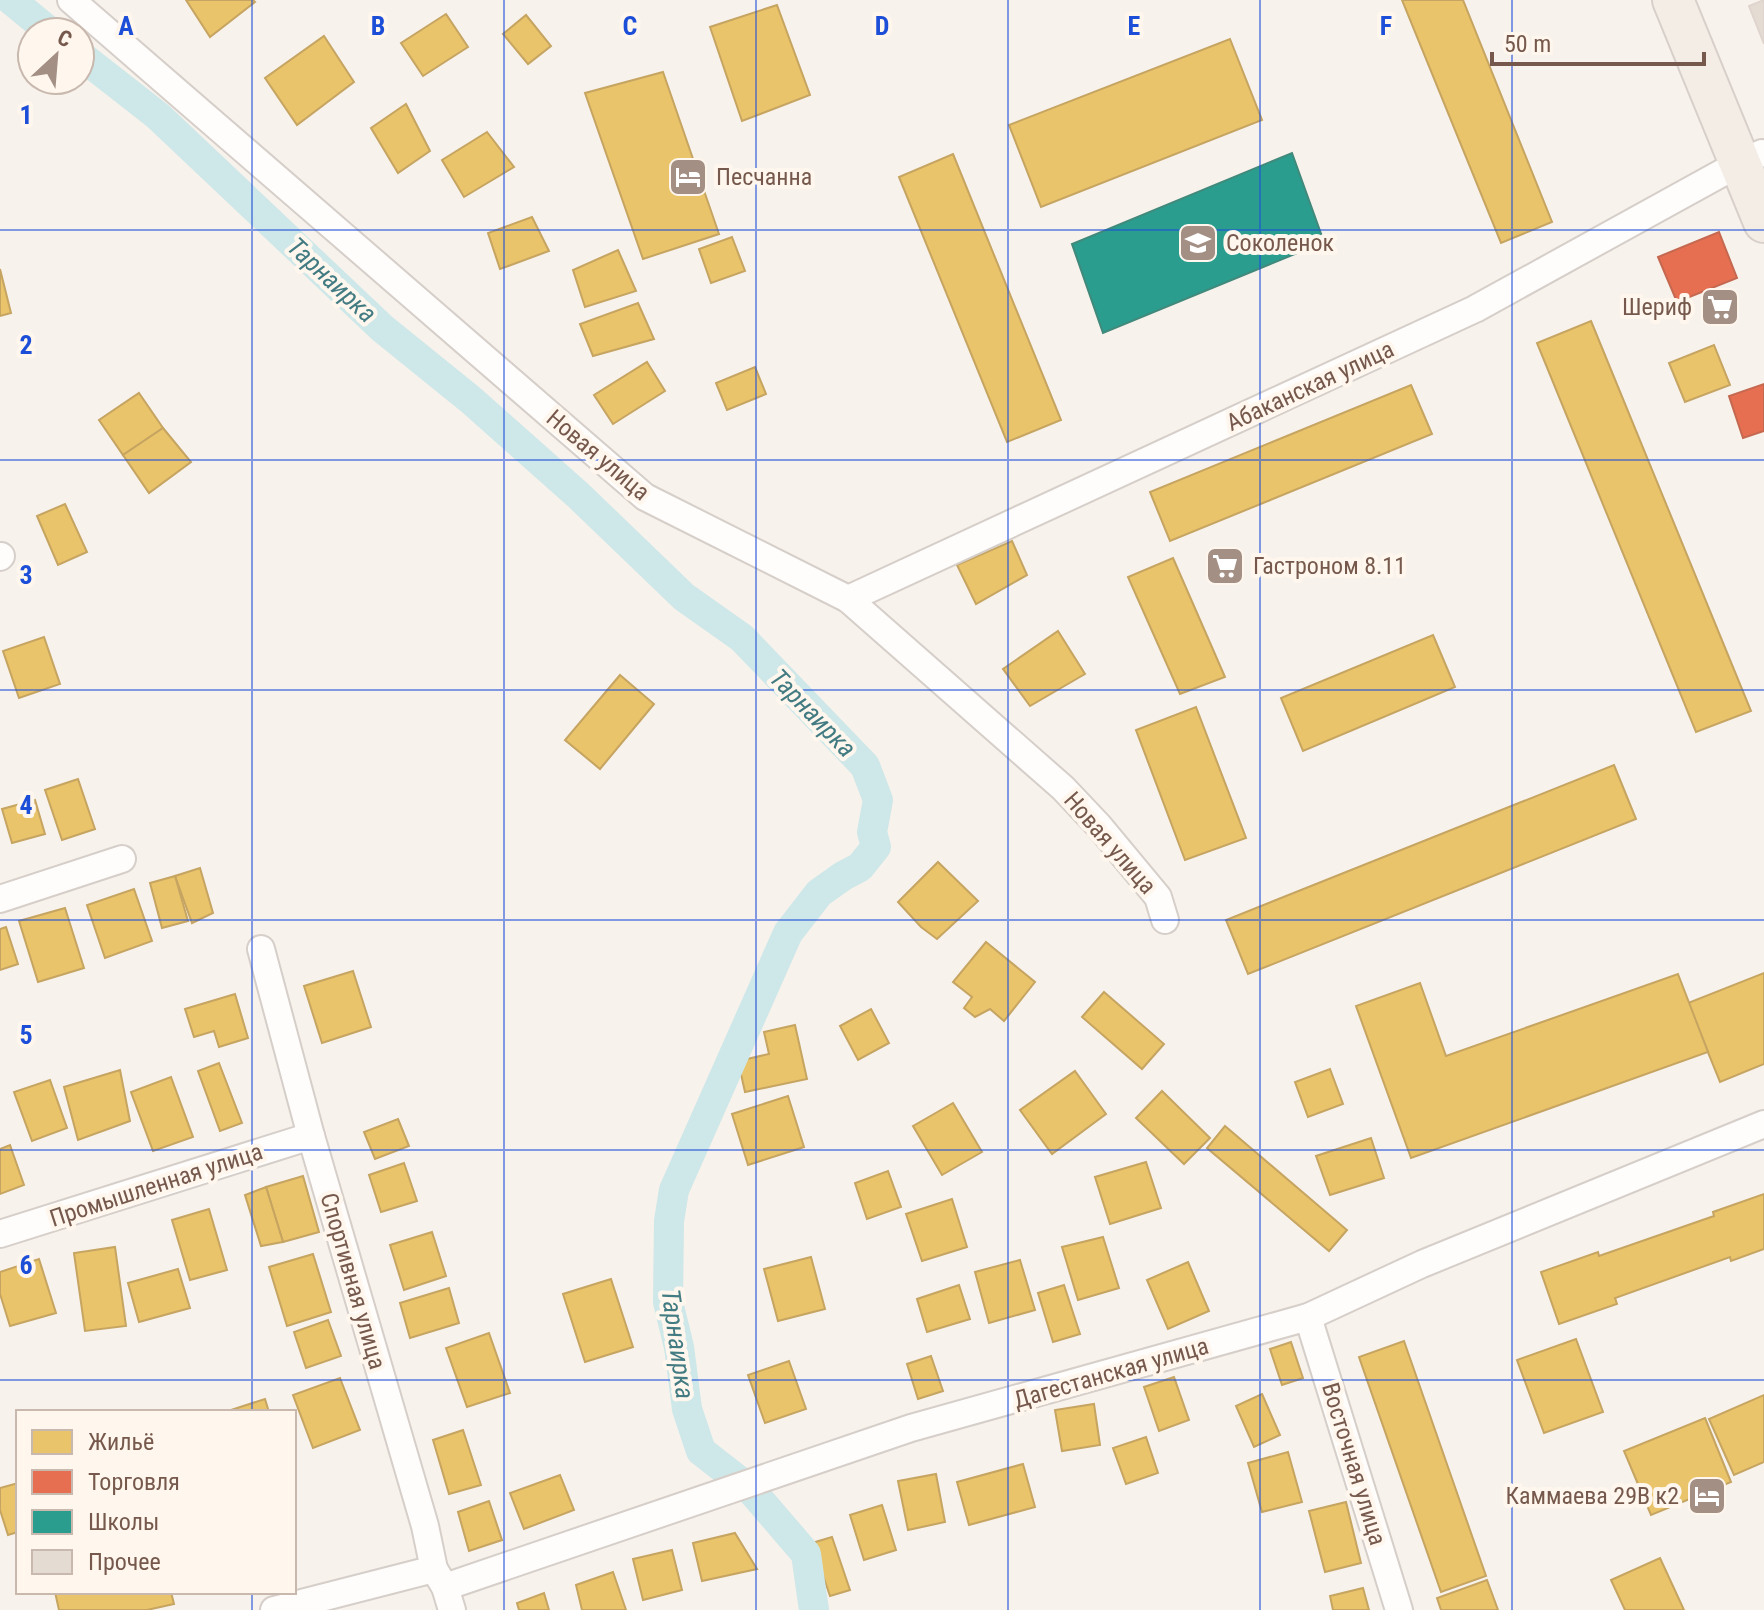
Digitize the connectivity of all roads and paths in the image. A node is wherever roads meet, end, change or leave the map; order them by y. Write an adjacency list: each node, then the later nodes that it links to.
1 (71, 0): 6 (street, Новая улица)
2 (1673, 0): 4 (main road)
3 (1700, 0): 4 (main road)
4 (1755, 158): 5 (main road); 6 (street, Абаканская улица)
5 (1764, 222)
6 (848, 599): 9 (street, Новая улица)
7 (122, 859): 8 (street)
8 (0, 899)
9 (1165, 920)
10 (261, 949): 12 (street, Спортивная улица)
11 (1764, 1124): 14 (street, Дагестанская улица)
12 (311, 1136): 13 (street, Промышленная улица); 15 (street, Спортивная улица)
13 (0, 1234)
14 (1308, 1317): 15 (street, Дагестанская улица); 17 (street, Восточная улица)
15 (444, 1589): 16 (street, Дагестанская улица)
16 (274, 1610)
17 (1399, 1610)

